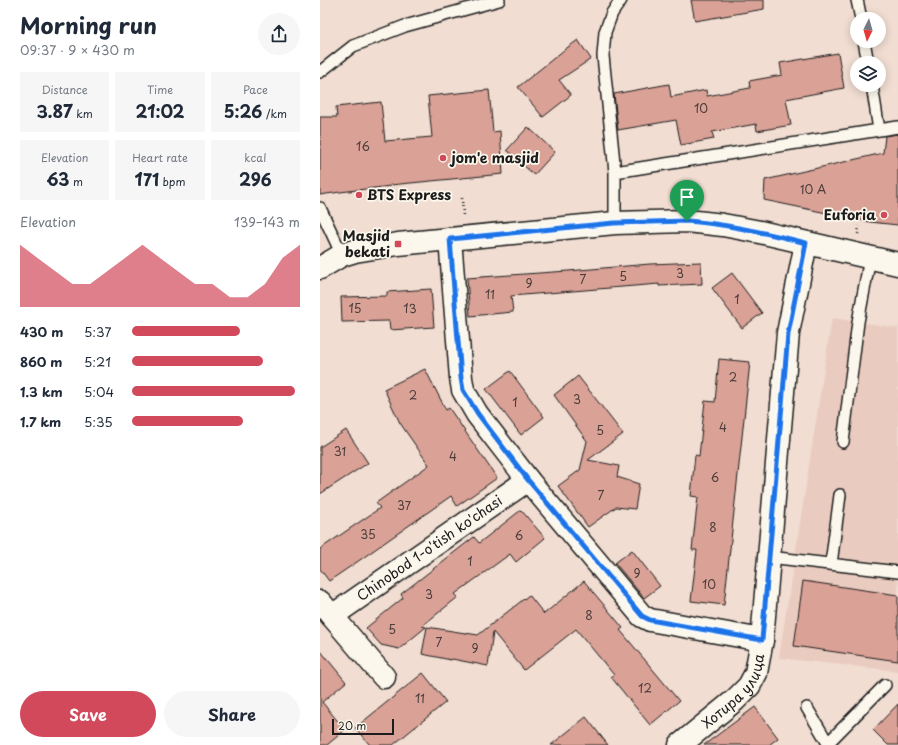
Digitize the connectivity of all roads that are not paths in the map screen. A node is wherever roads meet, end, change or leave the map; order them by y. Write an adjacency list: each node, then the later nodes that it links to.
1 (498, 0): 5 (lane)
2 (621, 0): 9 (lane)
3 (857, 0): 4 (lane)
4 (860, 12)
5 (320, 72)
6 (873, 92): 8 (lane)
7 (898, 127): 8 (lane)
8 (879, 130): 9 (lane)
9 (615, 172): 11 (lane)
10 (320, 208): 14 (lane)
11 (614, 223): 12 (street); 13 (street)
12 (450, 239): 14 (street); 19 (street)
13 (806, 243): 15 (street); 21 (street, Хотира улица)
14 (342, 255): 17 (street)
15 (870, 258): 16 (street); 18 (lane)
16 (898, 264)
17 (320, 268)
18 (843, 442)
19 (528, 480): 24 (street, Chinobod 1-o'tish ko'chasi); 25 (street)
20 (840, 495): 22 (lane)
21 (769, 557): 22 (lane); 25 (street, Хотира улица)
22 (831, 564): 23 (lane)
23 (898, 572)
24 (326, 609): 26 (street, Chinobod 1-o'tish ko'chasi)
25 (762, 640): 30 (street, Хотира улица)
26 (384, 677)
27 (885, 686): 29 (lane)
28 (807, 708): 29 (lane)
29 (829, 744)
30 (680, 745)

